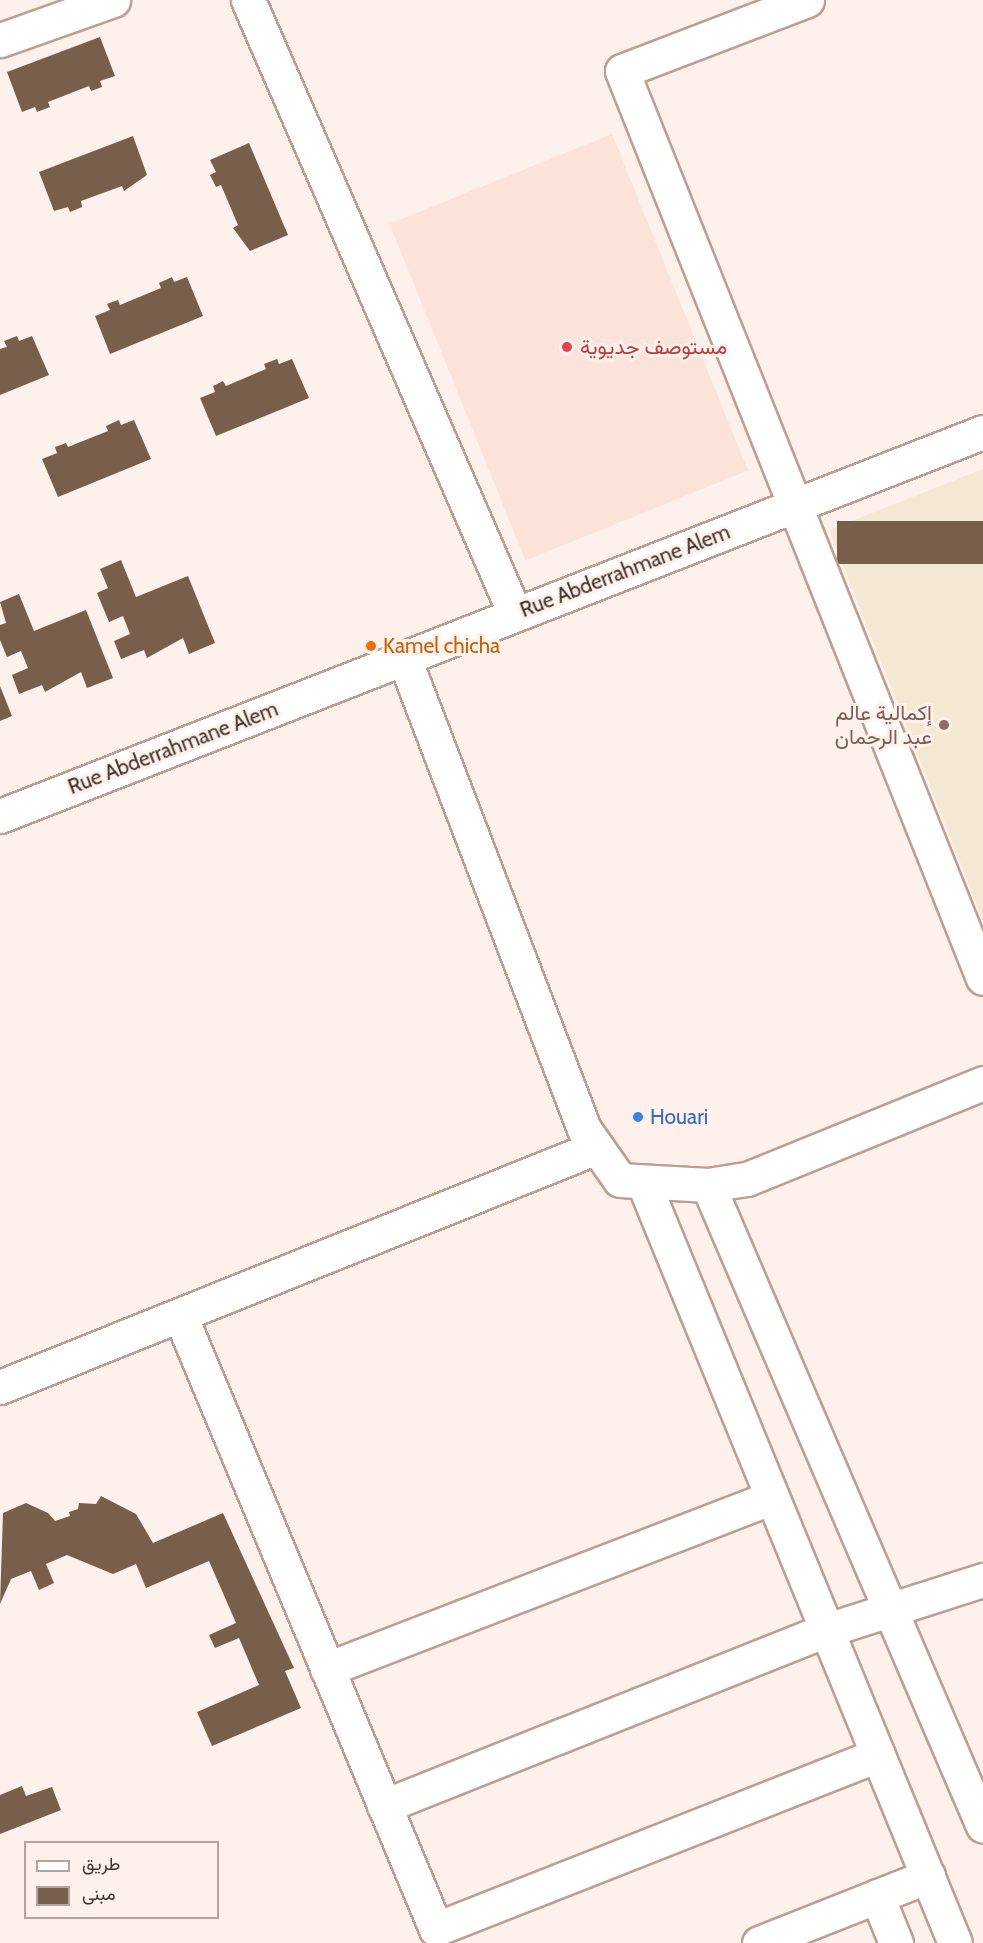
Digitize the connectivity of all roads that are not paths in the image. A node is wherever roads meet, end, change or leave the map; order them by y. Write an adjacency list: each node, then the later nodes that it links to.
1 (113, 0): 4 (street)
2 (248, 0): 7 (street)
3 (807, 0): 6 (street)
4 (0, 40)
5 (983, 432): 6 (street, Rue Abderrahmane Alem)
6 (792, 506): 7 (street, Rue Abderrahmane Alem); 10 (street)
7 (515, 614): 8 (street, Rue Abderrahmane Alem)
8 (404, 658): 9 (street, Rue Abderrahmane Alem); 12 (street)
9 (0, 816)
10 (983, 978)
11 (983, 1083): 14 (street)
12 (597, 1147): 13 (street); 15 (street)
13 (644, 1184): 14 (street); 17 (street)
14 (708, 1185): 19 (street)
15 (180, 1315): 16 (street); 21 (street)
16 (0, 1387)
17 (772, 1497): 20 (street); 21 (street)
18 (983, 1580): 19 (street)
19 (890, 1612): 20 (street); 24 (street)
20 (827, 1630): 22 (street); 23 (street)
21 (327, 1669): 23 (street)
22 (878, 1755): 25 (street); 27 (street)
23 (384, 1806): 27 (street)
24 (982, 1819)
25 (928, 1876): 26 (street); 31 (street)
26 (877, 1896): 28 (street); 30 (street)
27 (460, 1932)
28 (805, 1934): 29 (street)
29 (759, 1943)
30 (896, 1943)
31 (955, 1943)

